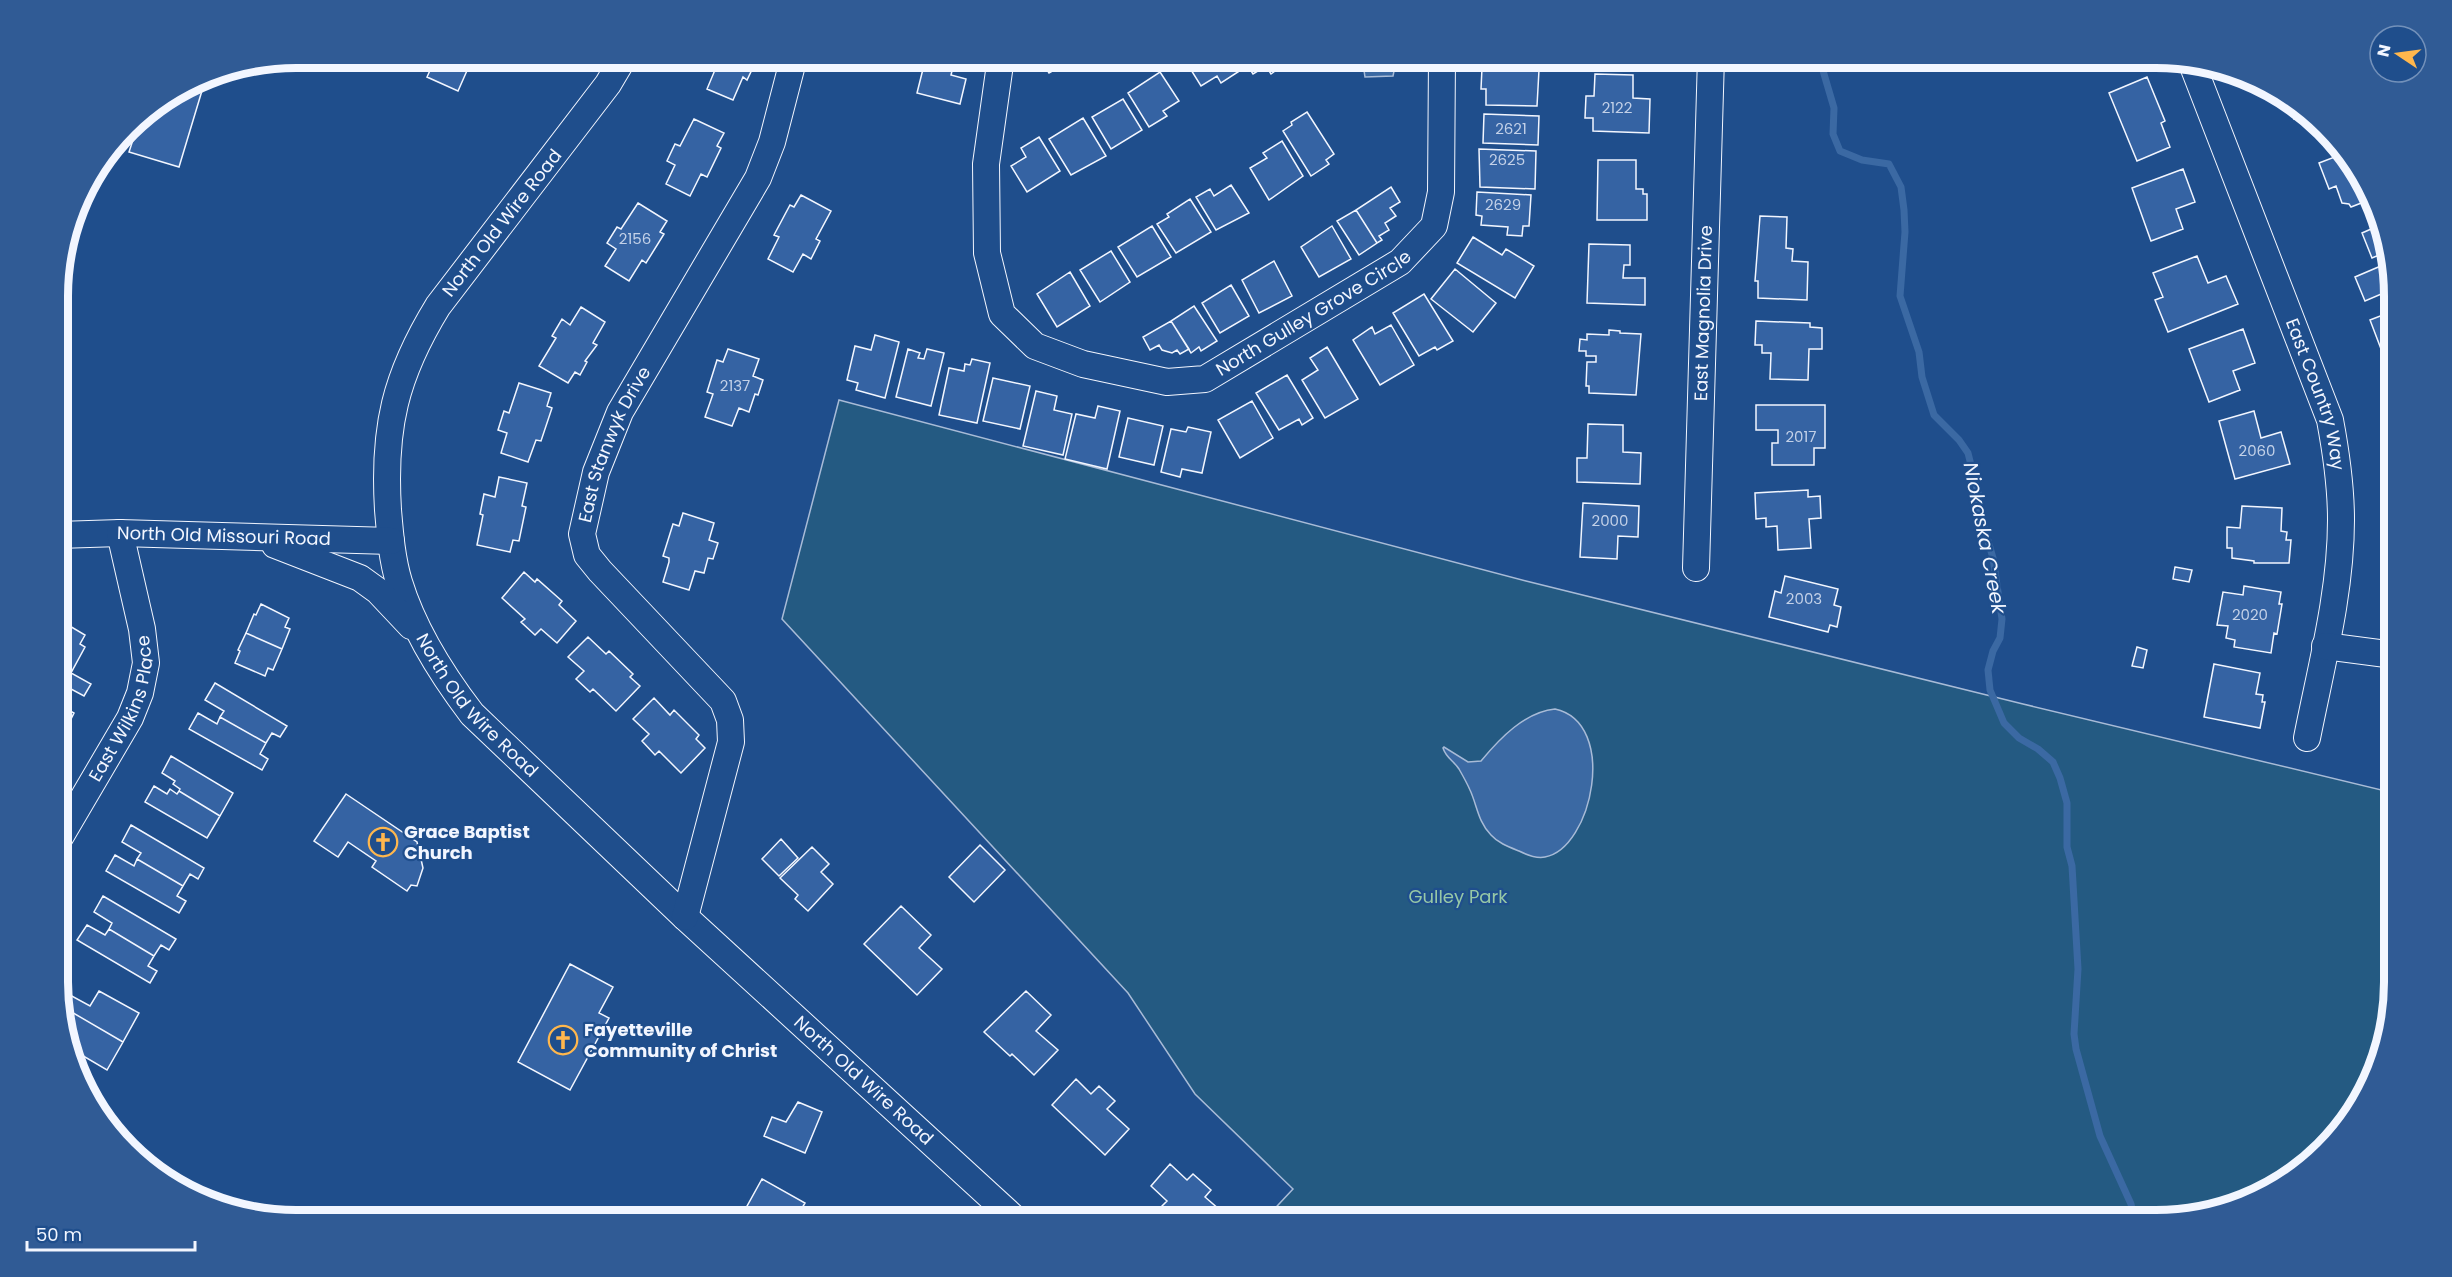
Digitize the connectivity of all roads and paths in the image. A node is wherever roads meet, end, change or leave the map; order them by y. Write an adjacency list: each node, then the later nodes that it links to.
1 (617, 68): 10 (street, North Old Wire Road)
2 (791, 68): 17 (street, East Stanwyk Drive)
3 (999, 68): 4 (street, North Gulley Grove Circle)
4 (1442, 68)
5 (1711, 68): 11 (street, East Magnolia Drive)
6 (2195, 71): 13 (street, East Country Way)
7 (120, 533): 8 (street, North Old Missouri Road); 9 (street, North Old Missouri Road); 16 (street, East Wilkins Place)
8 (68, 535)
9 (254, 537): 10 (street, North Old Missouri Road); 12 (street)
10 (391, 541): 12 (street, North Old Wire Road)
11 (1696, 568)
12 (426, 641): 17 (street, North Old Wire Road)
13 (2325, 646): 14 (street); 15 (street, East Country Way)
14 (2384, 654)
15 (2307, 738)
16 (68, 824)
17 (685, 917): 18 (street, North Old Wire Road)
18 (1005, 1210)

